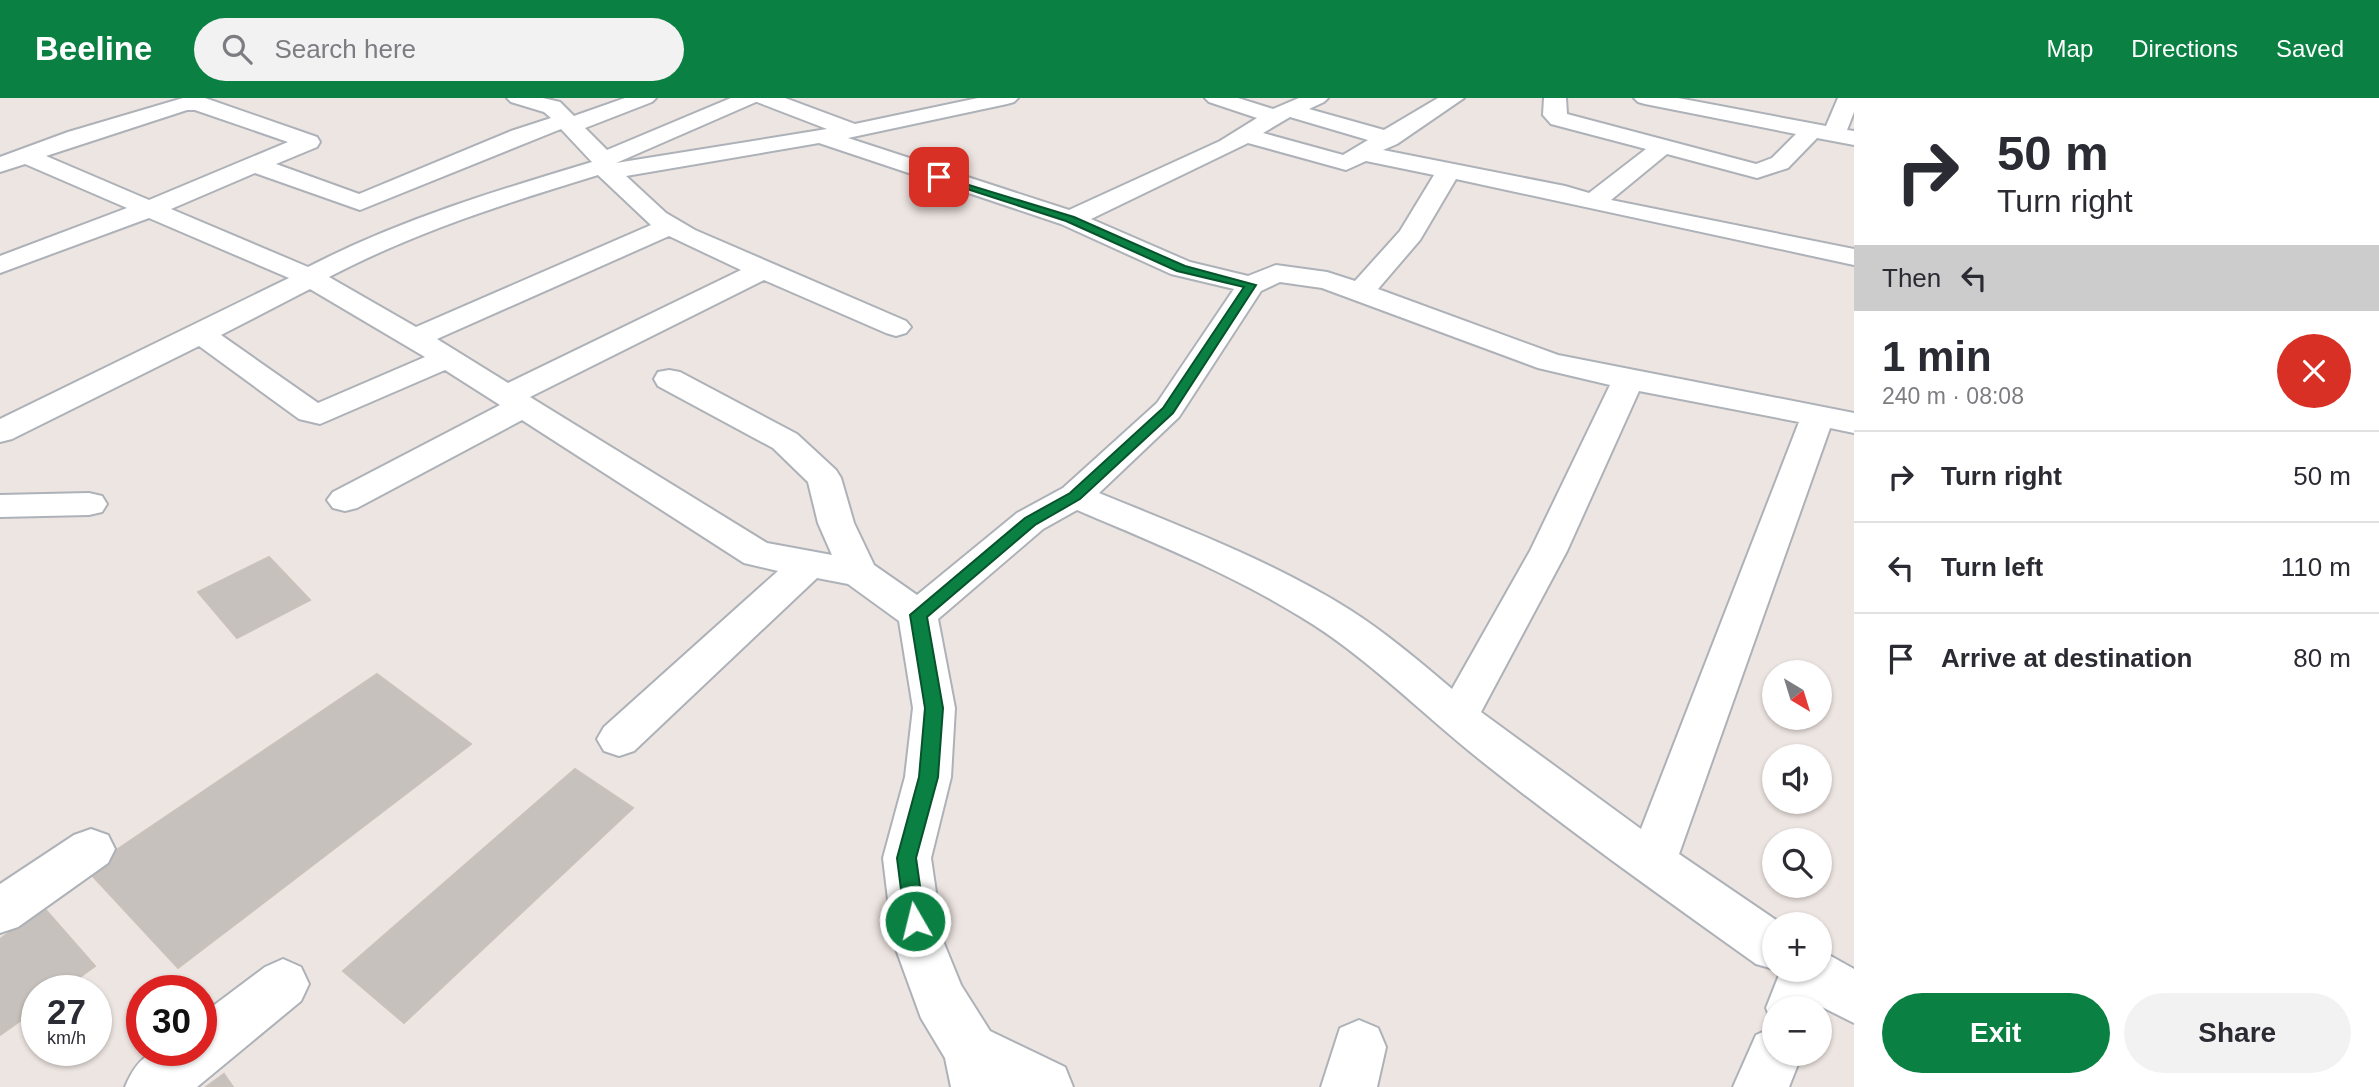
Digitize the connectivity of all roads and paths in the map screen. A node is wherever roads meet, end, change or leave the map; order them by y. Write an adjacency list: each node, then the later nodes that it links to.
1 (518, 98): 14 (street)
2 (645, 98): 14 (street)
3 (748, 98): 26 (street)
4 (765, 98): 16 (street)
5 (918, 98): 13 (street)
6 (1007, 98): 13 (street)
7 (1216, 98): 15 (street)
8 (1317, 98): 15 (street)
9 (1453, 98): 20 (street)
10 (1555, 98): 21 (street)
11 (1645, 98): 17 (street)
12 (1849, 98): 17 (street)
13 (960, 110): 16 (street)
14 (563, 112): 26 (street); 28 (street)
15 (1281, 113): 18 (street); 20 (street)
16 (853, 131): 19 (street)
17 (1833, 134): 21 (street)
18 (1244, 135): 22 (street); 31 (street)
19 (822, 137): 26 (street); 31 (street)
20 (1389, 139): 22 (street)
21 (1662, 147): 29 (street)
22 (1365, 154): 27 (street)
23 (26, 156): 24 (street); 25 (street); 30 (street)
24 (253, 164): 28 (street); 30 (street)
25 (0, 165)
26 (606, 165): 32 (street); 33 (street)
27 (1449, 170): 29 (street); 39 (street)
28 (360, 203): 33 (street)
29 (1592, 203): 34 (street)
30 (146, 210): 35 (street); 37 (street)
31 (1070, 219): 38 (street)
32 (671, 226): 36 (street); 42 (street)
33 (412, 230): 37 (street)
34 (1854, 257)
35 (0, 265)
36 (763, 270): 40 (street); 45 (street)
37 (309, 277): 41 (street); 42 (street)
38 (1251, 285): 39 (street); 48 (street)
39 (1359, 294): 44 (street)
40 (896, 327)
41 (201, 334): 42 (street); 47 (street)
42 (431, 348): 45 (street)
43 (669, 379): 53 (street)
44 (1628, 380): 46 (street); 55 (street)
45 (513, 402): 49 (street); 52 (street)
46 (1836, 419): 58 (street)
47 (0, 432)
48 (1075, 496): 54 (street); 55 (street)
49 (345, 500)
50 (89, 504): 51 (street)
51 (0, 506)
52 (809, 564): 53 (street); 56 (street)
53 (859, 573): 54 (street)
54 (918, 615): 67 (street)
55 (1457, 716): 58 (street)
56 (619, 739)
57 (91, 849): 59 (street)
58 (1652, 862): 60 (street)
59 (0, 911)
60 (1762, 939)
61 (1827, 982): 63 (street)
62 (283, 984): 64 (street)
63 (1854, 998)
64 (217, 1036)
65 (179, 1066): 68 (street)
66 (1770, 1066): 70 (street)
67 (975, 1069): 69 (street)
68 (153, 1087)
69 (1045, 1087)
70 (1761, 1087)

